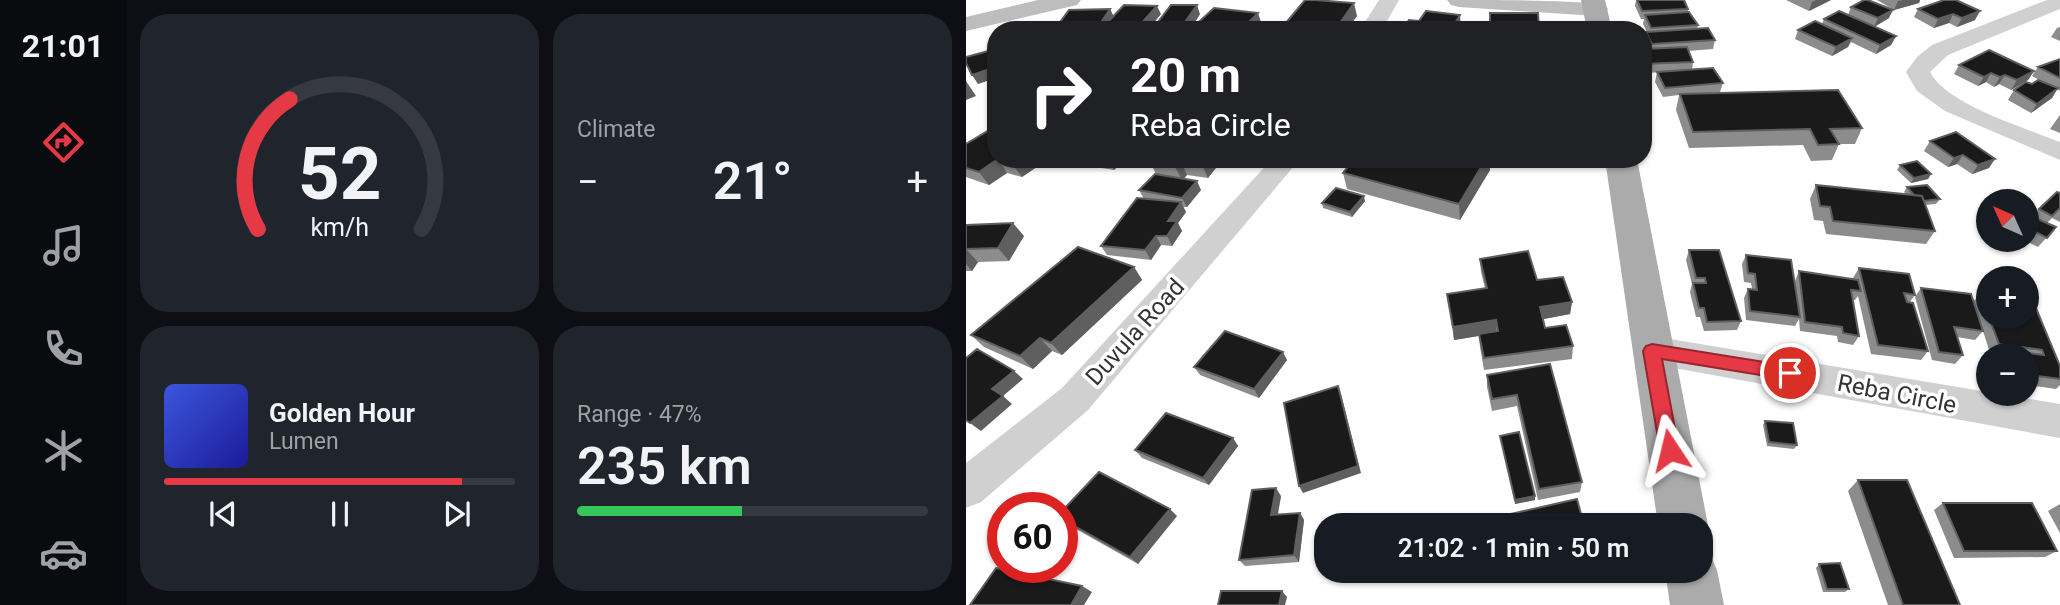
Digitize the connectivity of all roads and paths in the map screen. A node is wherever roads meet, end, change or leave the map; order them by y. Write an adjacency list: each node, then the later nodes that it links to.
1 (1069, 0): 7 (main road)
2 (1389, 0): 6 (street)
3 (1459, 0): 5 (main road)
4 (2060, 2): 8 (street)
5 (1596, 13)
6 (1376, 21)
7 (966, 24)
8 (2060, 152)
9 (1279, 168): 13 (street, Duvula Road)
10 (1622, 168): 11 (main road)
11 (1652, 351): 12 (street, Reba Circle); 14 (main road)
12 (2060, 421)
13 (966, 488)
14 (1681, 513)
15 (1694, 583): 16 (main road)
16 (1698, 605)

